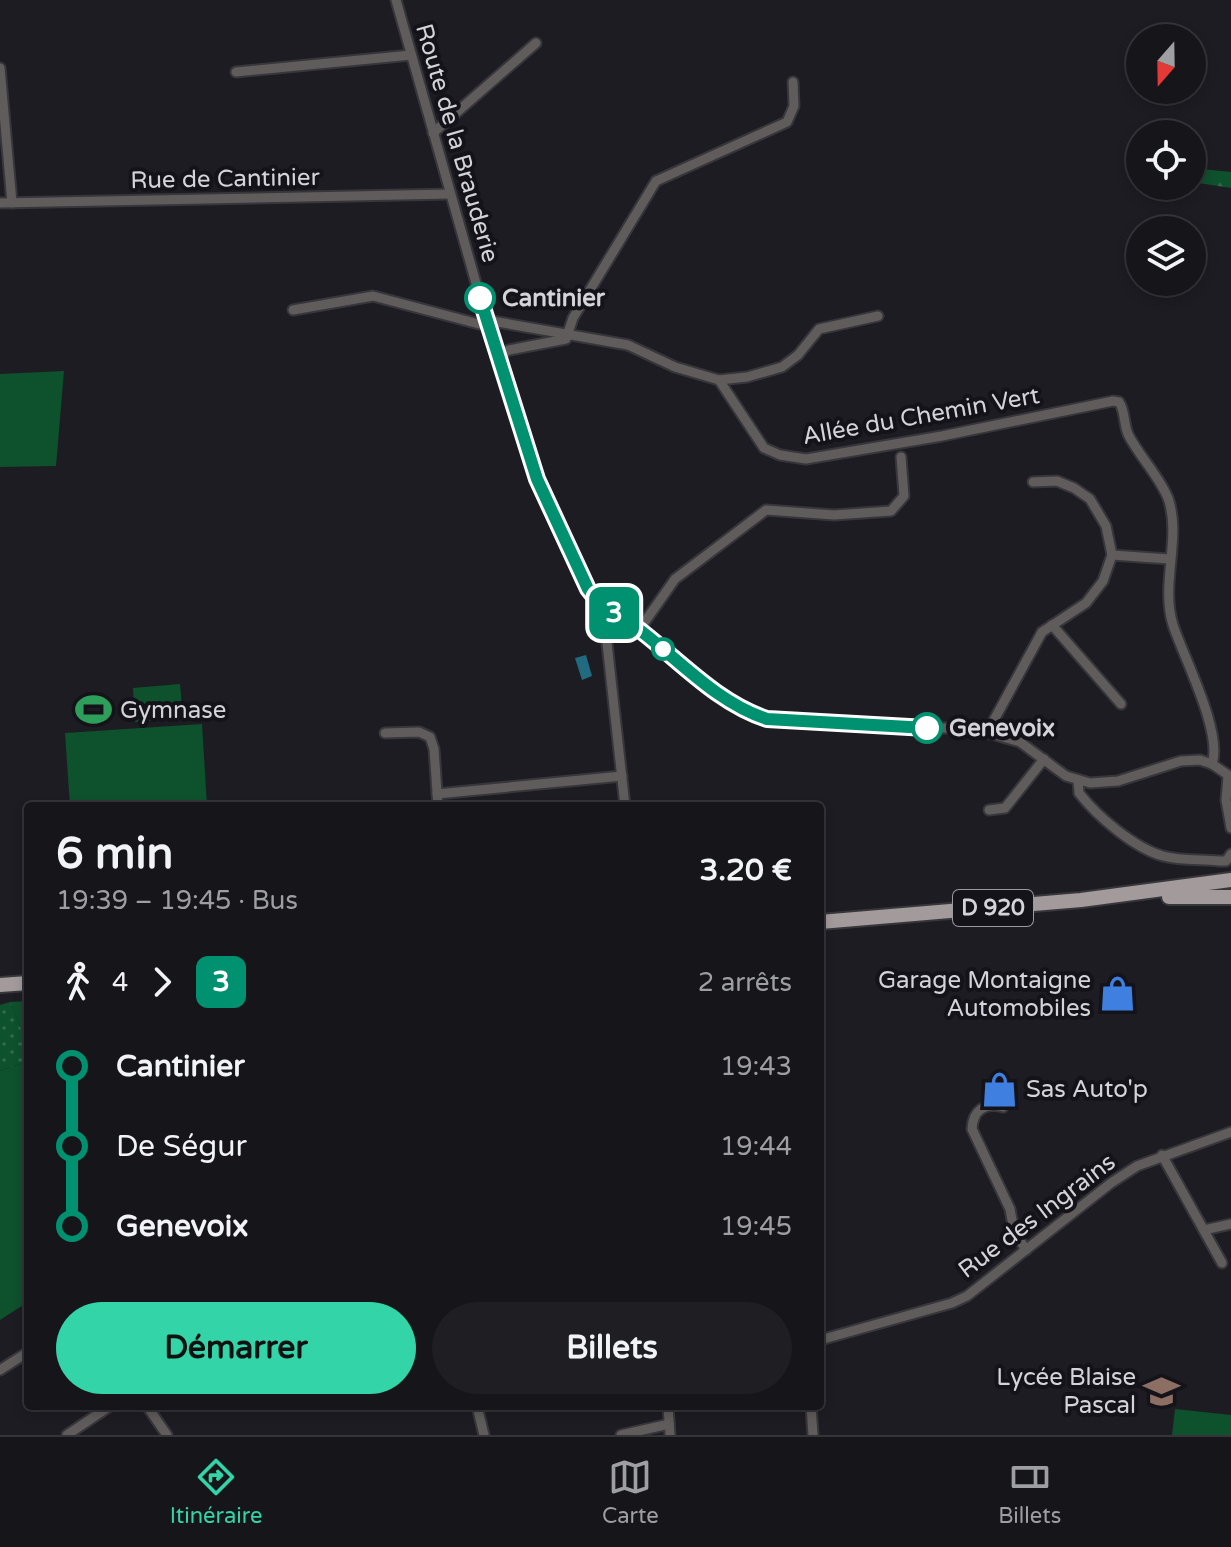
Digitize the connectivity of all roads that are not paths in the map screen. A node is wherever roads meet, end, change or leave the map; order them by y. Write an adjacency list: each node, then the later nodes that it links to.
1 (396, 0): 3 (street, Route de la Brauderie)
2 (536, 43): 7 (street)
3 (411, 55): 5 (street); 7 (street, Route de la Brauderie)
4 (0, 68): 10 (street)
5 (236, 72)
6 (793, 82): 15 (street)
7 (433, 133): 8 (street, Route de la Brauderie)
8 (450, 194): 10 (street, Rue de Cantinier); 13 (street, Route de la Brauderie)
9 (0, 203): 10 (street, Rue de Cantinier)
10 (12, 203)
11 (293, 310): 13 (street)
12 (878, 316): 18 (street)
13 (488, 322): 14 (street); 17 (street, Route de la Brauderie)
14 (522, 326): 15 (street); 16 (street)
15 (568, 333): 16 (street); 18 (street)
16 (525, 347): 17 (street)
17 (498, 356): 23 (street, Route de la Brauderie)
18 (719, 380): 22 (street, Allée du Chemin Vert)
19 (901, 457): 26 (street)
20 (1033, 482): 21 (street)
21 (1112, 555): 22 (street); 25 (street)
22 (1169, 559): 32 (street)
23 (598, 603): 24 (street); 27 (street)
24 (626, 621): 26 (street); 27 (street)
25 (1052, 625): 28 (street); 29 (street)
26 (639, 630): 29 (street)
27 (606, 634): 33 (street)
28 (1121, 704)
29 (988, 731): 31 (street)
30 (385, 733): 36 (street)
31 (1044, 759): 35 (street); 39 (street)
32 (1212, 764): 34 (street); 35 (street)
33 (622, 776): 36 (street); 38 (street)
34 (1230, 776): 40 (street)
35 (1078, 780): 41 (street)
36 (437, 794): 37 (street)
37 (438, 802)
38 (625, 802)
39 (989, 810)
40 (1231, 828)
41 (1231, 854)
42 (1231, 880): 44 (main road, D 920)
43 (1231, 897): 44 (main road, D 920)
44 (1081, 900): 45 (main road, D 920)
45 (824, 922)
46 (24, 983): 47 (main road)
47 (0, 985)
48 (1003, 1107): 53 (street)
49 (1231, 1132): 50 (street, Rue des Ingrains)
50 (1162, 1155): 52 (street); 53 (street, Rue des Ingrains)
51 (1231, 1224): 52 (street)
52 (1204, 1230): 54 (street)
53 (1026, 1250): 55 (street, Rue des Ingrains)
54 (1222, 1263)
55 (824, 1339)
56 (24, 1355): 57 (street)
57 (0, 1370)
58 (104, 1410): 64 (street)
59 (150, 1410): 65 (street)
60 (478, 1410): 66 (street)
61 (668, 1410): 63 (street)
62 (811, 1410): 68 (street)
63 (670, 1430): 67 (street)
64 (67, 1435)
65 (167, 1435)
66 (484, 1435)
67 (621, 1435)
68 (813, 1435)

